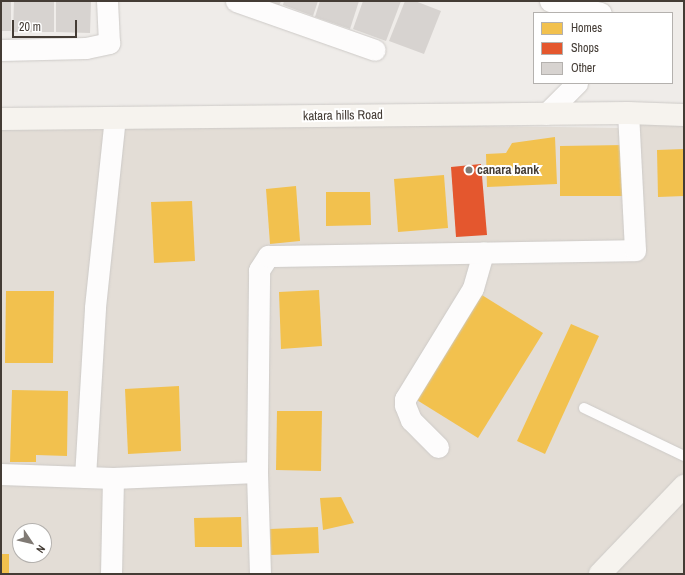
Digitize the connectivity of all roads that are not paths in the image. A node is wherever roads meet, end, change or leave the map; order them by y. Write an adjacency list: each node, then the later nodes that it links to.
1 (107, 1): 5 (street)
2 (236, 1): 6 (street)
3 (550, 1): 4 (street)
4 (597, 12)
5 (1, 50)
6 (375, 50)
7 (576, 84): 9 (street)
8 (628, 113): 9 (main road, katara hills Road); 10 (main road, katara hills Road); 13 (street)
9 (546, 114): 11 (main road, katara hills Road)
10 (684, 115)
11 (115, 118): 12 (main road, katara hills Road); 19 (street)
12 (1, 119)
13 (483, 252): 15 (street); 17 (street)
14 (584, 408): 16 (lane)
15 (438, 447)
16 (684, 456)
17 (257, 472): 20 (street); 23 (street)
18 (1, 474): 19 (street)
19 (85, 477): 20 (street)
20 (113, 478): 22 (street)
21 (684, 486): 24 (main road)
22 (111, 574)
23 (260, 574)
24 (600, 574)

